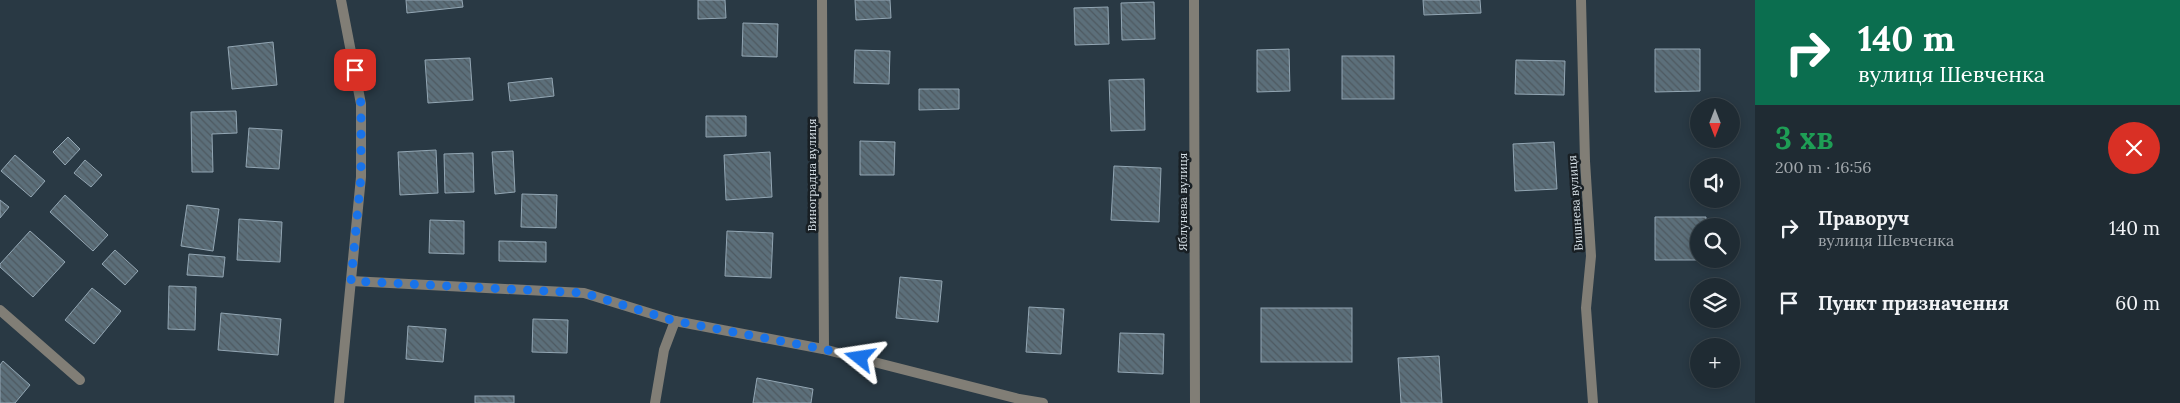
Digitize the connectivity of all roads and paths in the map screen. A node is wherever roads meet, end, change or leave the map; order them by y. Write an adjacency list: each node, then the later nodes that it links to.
1 (342, 0): 5 (street)
2 (822, 0): 8 (street, Виноградна вулиця)
3 (1194, 0): 14 (street, Яблунева вулиця)
4 (1581, 0): 15 (street, Вишнева вулиця)
5 (351, 281): 7 (street); 11 (street)
6 (0, 310): 9 (street)
7 (675, 321): 8 (street); 12 (street)
8 (824, 349): 10 (street)
9 (80, 380)
10 (1018, 401): 13 (street)
11 (339, 403)
12 (655, 403)
13 (1042, 403)
14 (1195, 403)
15 (1593, 403)

